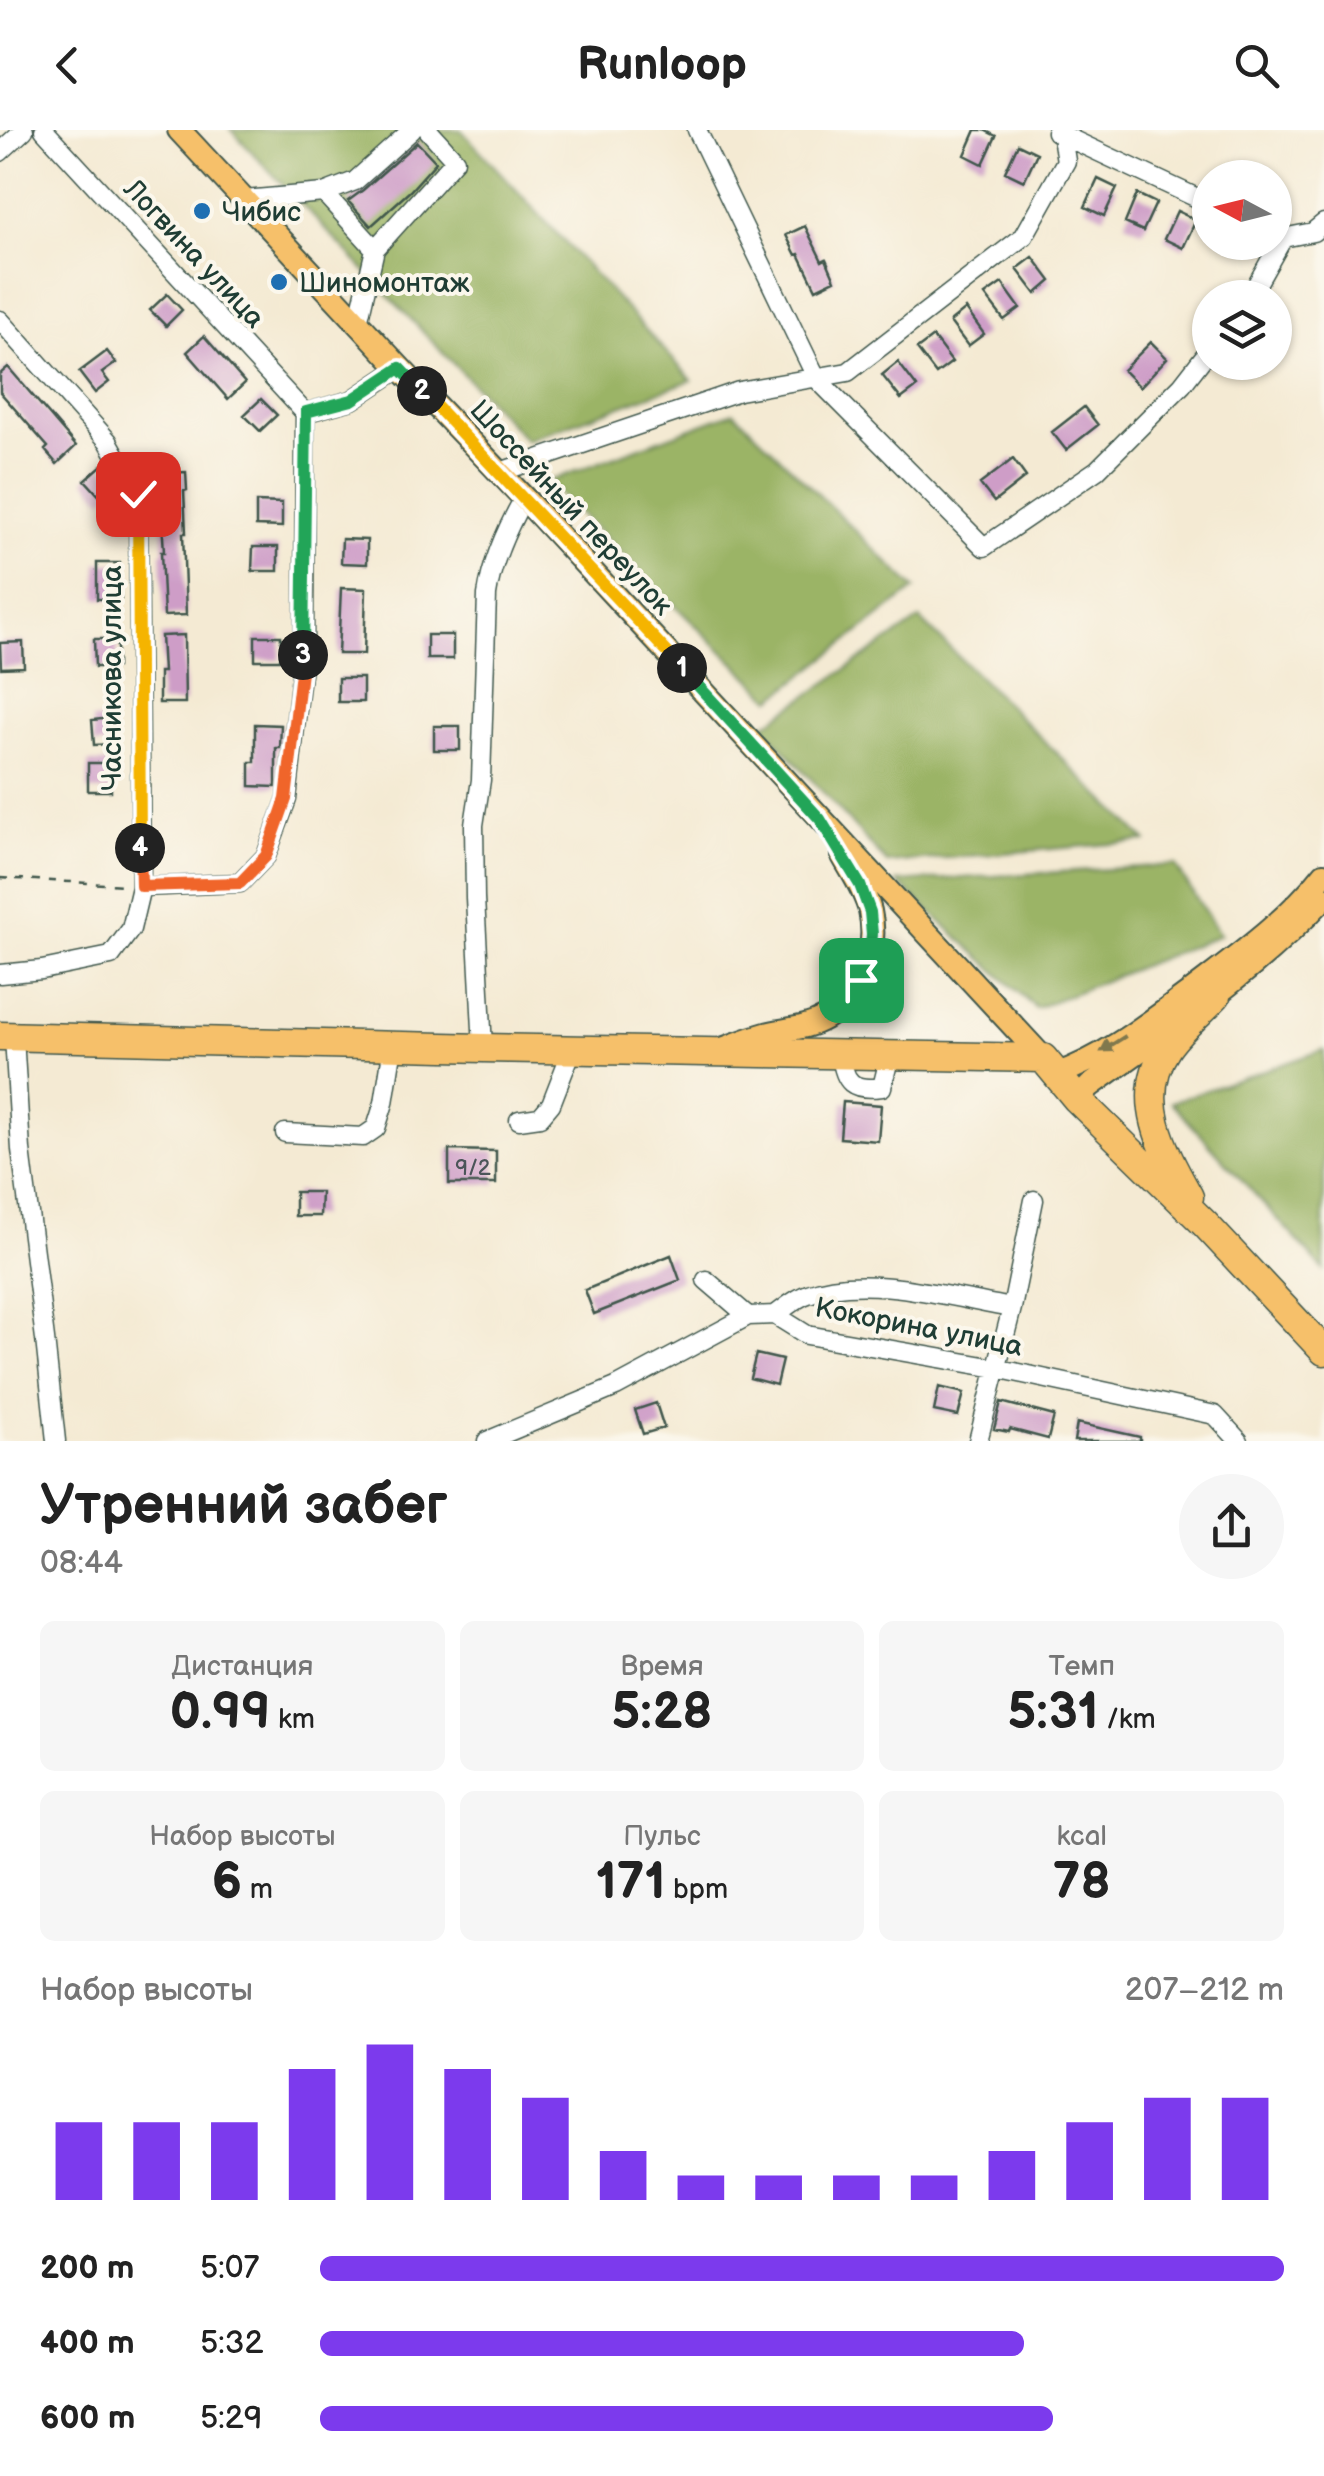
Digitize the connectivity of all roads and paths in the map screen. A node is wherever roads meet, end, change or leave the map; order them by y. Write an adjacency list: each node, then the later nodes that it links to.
1 (24, 130): 8 (street)
2 (44, 130): 20 (street, Логвина улица)
3 (179, 130): 11 (main road, Шоссейный переулок)
4 (412, 130): 9 (street)
5 (428, 130): 14 (street)
6 (697, 130): 19 (street)
7 (1058, 131): 10 (street); 19 (street)
8 (0, 152)
9 (324, 193): 11 (street); 14 (street)
10 (1192, 195)
11 (244, 200): 16 (main road, Шоссейный переулок)
12 (1324, 224): 13 (street)
13 (1292, 234)
14 (375, 249): 16 (street)
15 (0, 320): 26 (street, Часникова улица)
16 (358, 323): 17 (main road, Шоссейный переулок)
17 (400, 368): 20 (street); 21 (main road, Шоссейный переулок)
18 (1192, 373): 19 (street)
19 (817, 379): 21 (street)
20 (306, 412): 26 (street)
21 (500, 472): 22 (main road, Шоссейный переулок)
22 (524, 498): 23 (main road, Шоссейный переулок); 32 (street)
23 (820, 819): 34 (main road); 35 (main road, Шоссейный переулок)
24 (1324, 874): 35 (main road, one-way to 35)
25 (0, 878): 26 (path)
26 (141, 886): 28 (street, Часникова улица)
27 (1324, 898): 29 (main road)
28 (0, 974)
29 (1216, 996): 36 (main road); 40 (highway)
30 (7, 1037): 31 (highway); 47 (street)
31 (393, 1046): 32 (highway); 38 (street)
32 (483, 1048): 33 (highway)
33 (572, 1050): 34 (highway); 37 (street)
34 (714, 1052): 35 (highway)
35 (1049, 1066): 36 (highway)
36 (1077, 1099): 40 (highway)
37 (518, 1120)
38 (286, 1132)
39 (1034, 1200): 42 (street)
40 (1204, 1224): 45 (highway)
41 (706, 1280): 44 (street)
42 (1012, 1308): 43 (street); 46 (street)
43 (774, 1315): 44 (street, Кокорина улица); 46 (street, Кокорина улица)
44 (748, 1316): 48 (street, Кокорина улица)
45 (1324, 1351)
46 (996, 1368): 49 (street); 50 (street, Кокорина улица)
47 (56, 1441)
48 (487, 1441)
49 (978, 1441)
50 (1239, 1441)

